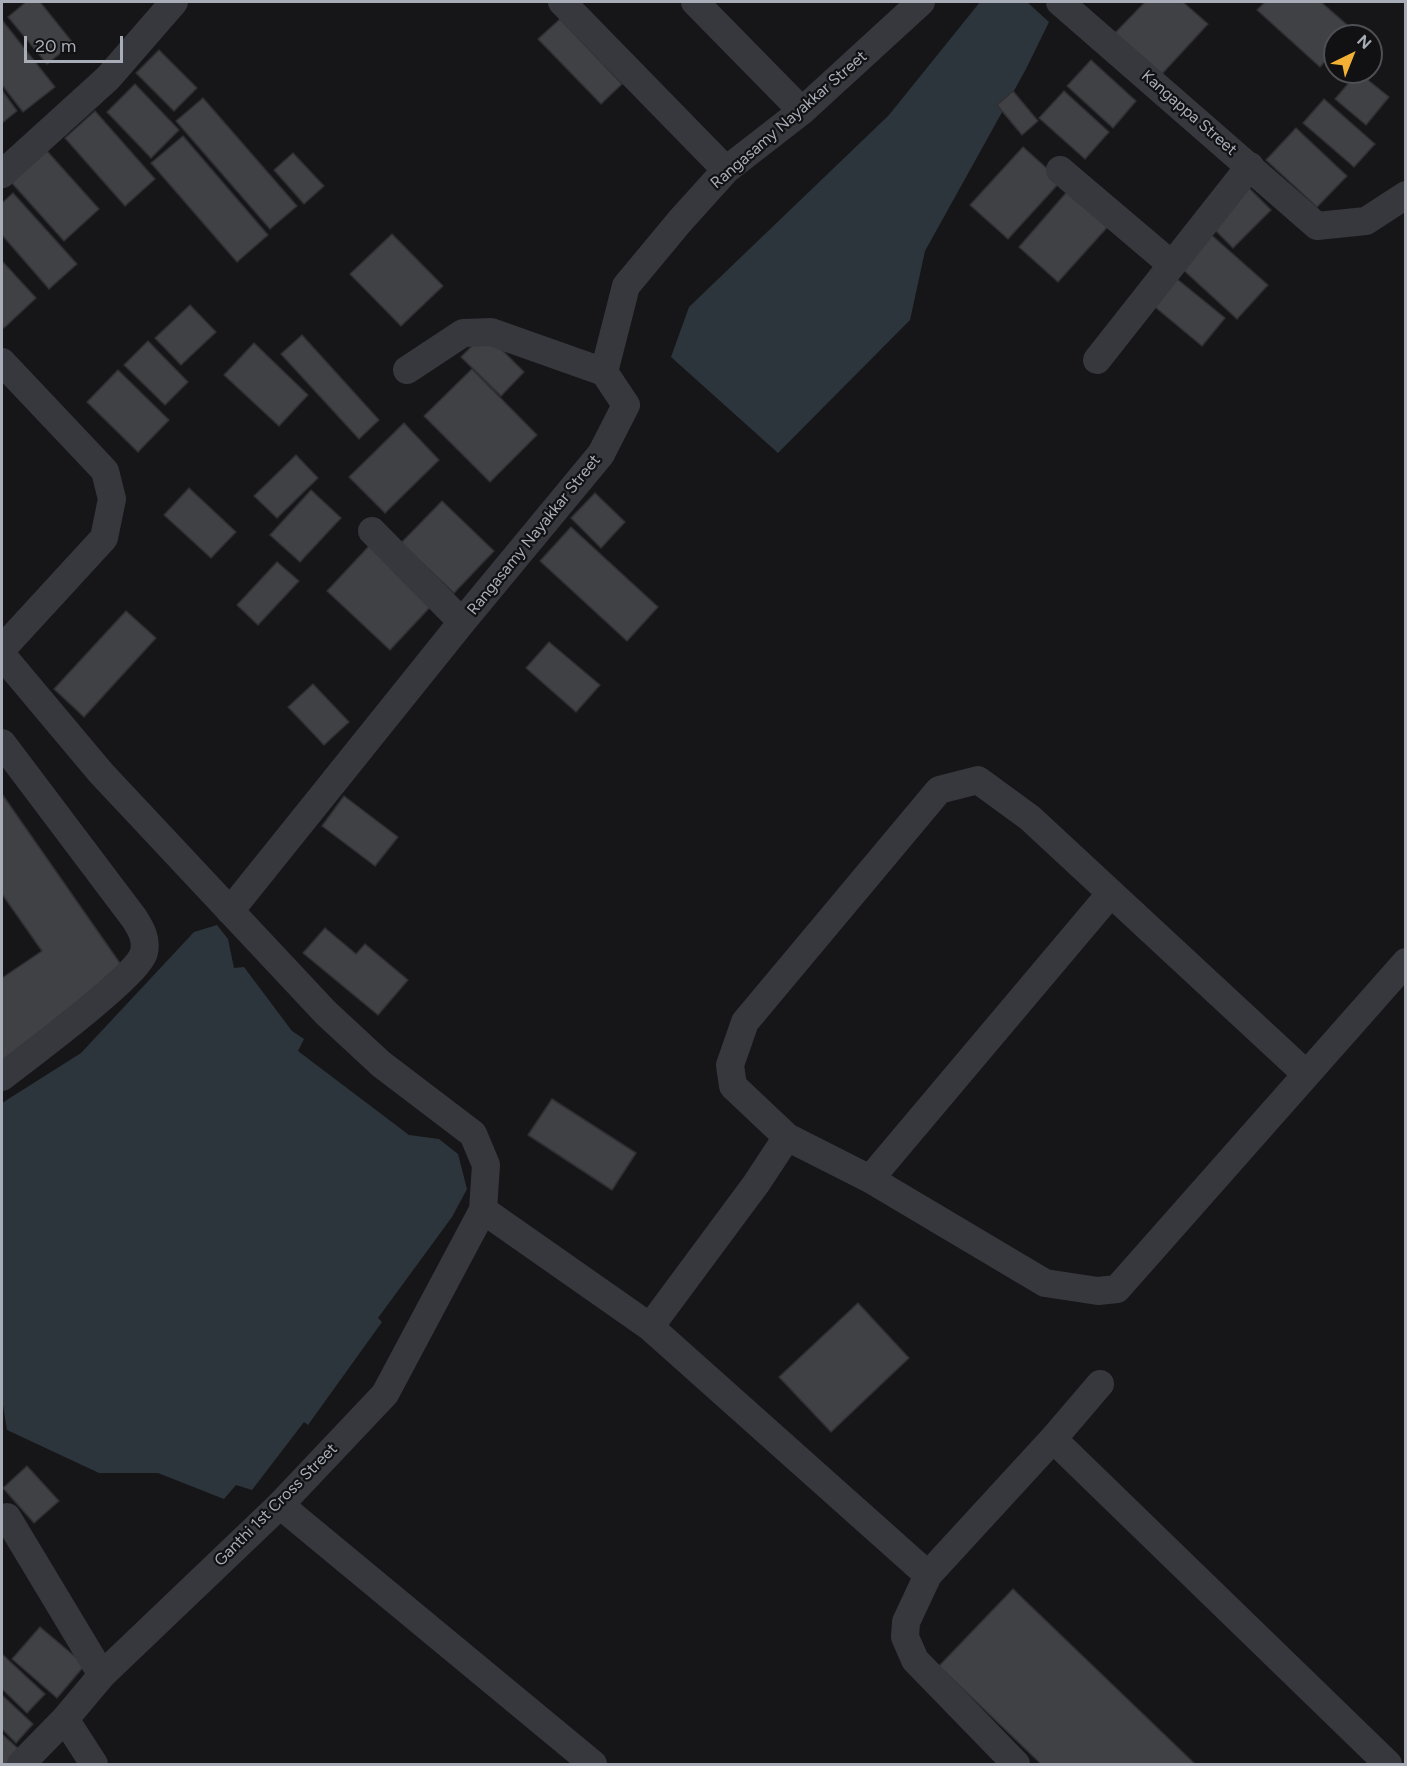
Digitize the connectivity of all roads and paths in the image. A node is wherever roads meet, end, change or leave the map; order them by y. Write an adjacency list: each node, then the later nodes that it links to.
1 (174, 2): 10 (street)
2 (562, 2): 8 (street)
3 (695, 2): 6 (street)
4 (921, 2): 6 (street, Rangasamy Nayakkar Street)
5 (1060, 2): 7 (street, Kangappa Street)
6 (802, 111): 8 (street, Rangasamy Nayakkar Street)
7 (1250, 166): 11 (street, Kangappa Street); 12 (street)
8 (726, 170): 16 (street, Rangasamy Nayakkar Street)
9 (1060, 170): 12 (street)
10 (2, 174)
11 (1406, 195)
12 (1172, 265): 13 (street)
13 (1097, 360)
14 (2, 362): 19 (street)
15 (407, 370): 16 (street)
16 (604, 372): 18 (street, Rangasamy Nayakkar Street)
17 (372, 531): 18 (street)
18 (462, 622): 23 (street, Rangasamy Nayakkar Street)
19 (2, 649)
20 (2, 655): 23 (street)
21 (2, 743): 26 (street)
22 (1111, 893): 25 (street); 27 (street); 28 (street)
23 (230, 912): 29 (street)
24 (1402, 973): 25 (street)
25 (1306, 1074): 28 (street)
26 (2, 1077)
27 (787, 1137): 28 (street); 30 (street)
28 (870, 1179)
29 (483, 1210): 30 (street); 33 (street, Ganthi 1st Cross Street)
30 (650, 1327): 35 (street)
31 (1100, 1384): 32 (street)
32 (1053, 1439): 35 (street); 42 (street)
33 (280, 1504): 36 (street, Ganthi 1st Cross Street); 40 (street)
34 (7, 1518): 36 (street)
35 (927, 1575): 41 (street)
36 (102, 1675): 37 (street, Ganthi 1st Cross Street)
37 (65, 1719): 38 (street, Ganthi 1st Cross Street); 39 (street)
38 (21, 1764)
39 (94, 1764)
40 (593, 1764)
41 (1016, 1764)
42 (1388, 1764)

